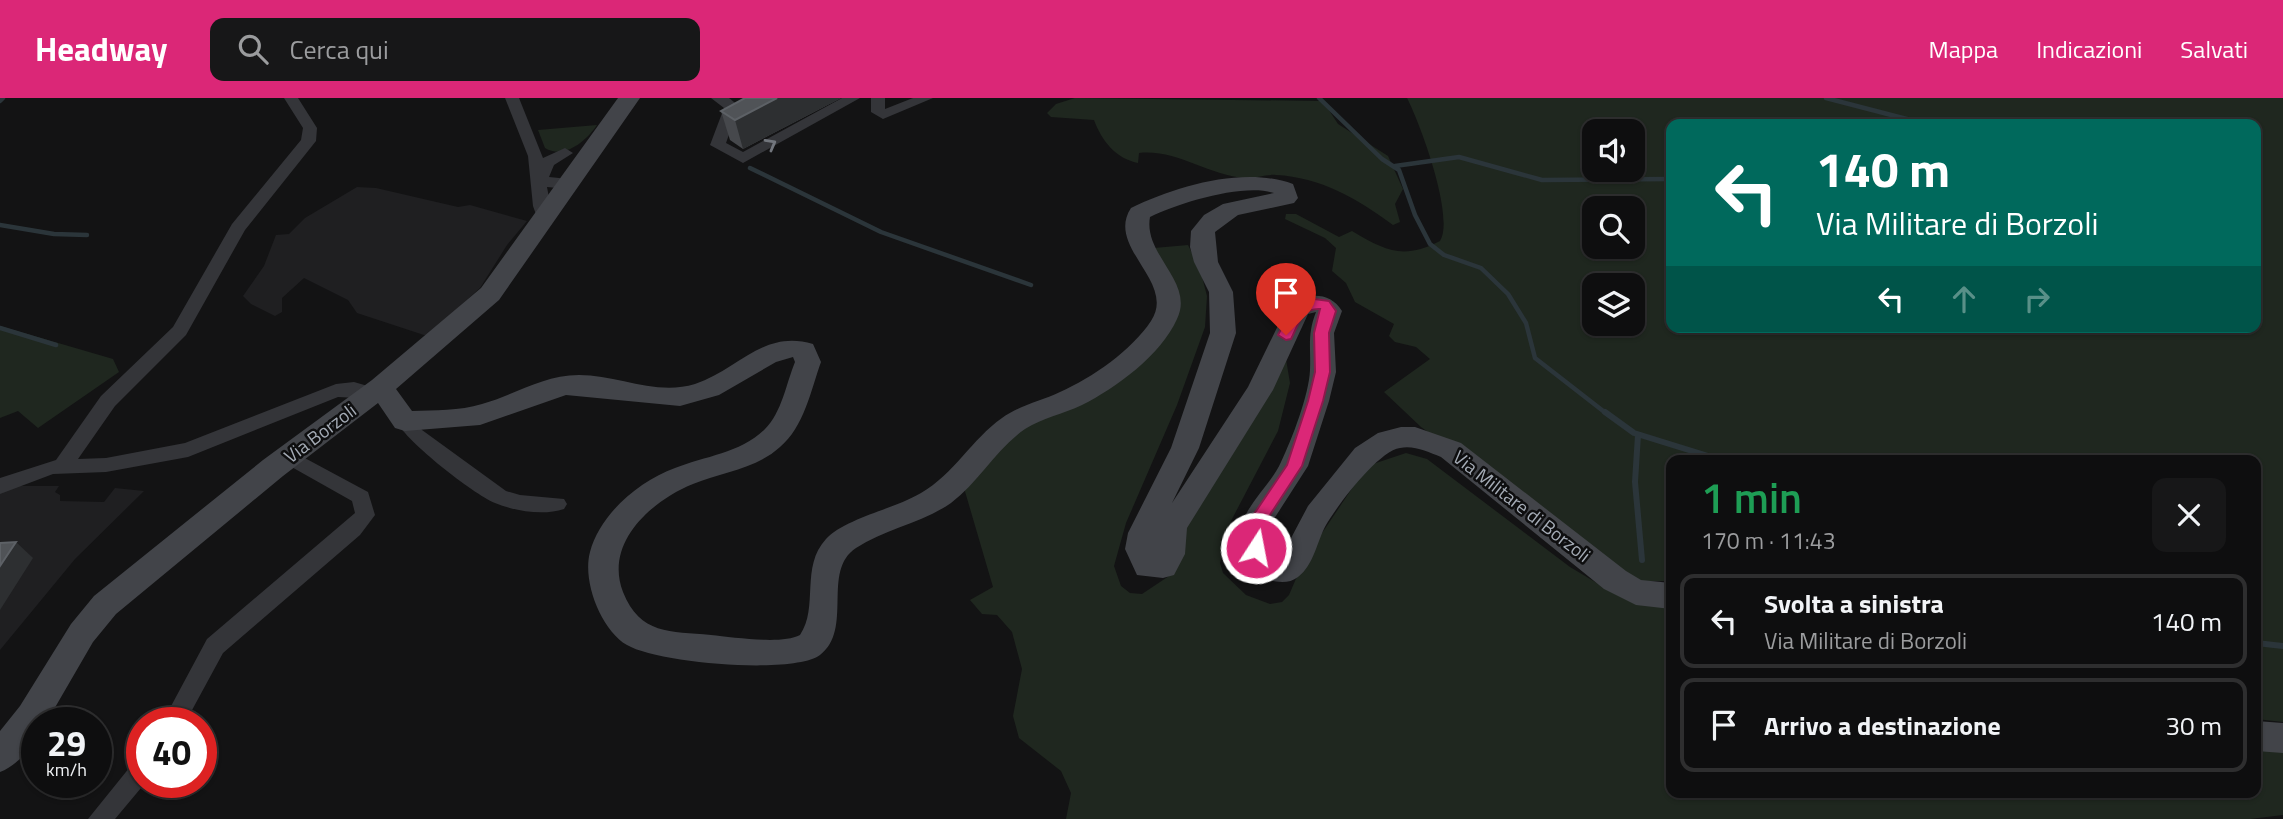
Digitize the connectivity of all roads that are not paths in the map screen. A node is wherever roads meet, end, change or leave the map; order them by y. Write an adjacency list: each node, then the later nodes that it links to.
1 (291, 98): 20 (street)
2 (512, 98): 11 (street)
3 (629, 98): 13 (street, Via Borzoli)
4 (718, 98): 9 (street)
5 (853, 98): 9 (street, one-way to 5)
6 (878, 98): 7 (street)
7 (926, 98)
8 (738, 126): 9 (street)
9 (720, 136): 10 (street)
10 (734, 145)
11 (533, 148): 12 (street); 14 (street)
12 (565, 153): 13 (street); 14 (street)
13 (590, 153): 15 (street, Via Borzoli)
14 (540, 179): 15 (street); 16 (street)
15 (569, 184): 16 (street, Via Borzoli)
16 (545, 219): 17 (street, Via Borzoli)
17 (376, 390): 18 (street); 19 (street, Via Borzoli); 20 (street)
18 (405, 421): 22 (street); 23 (street, Via Militare di Borzoli)
19 (289, 456): 24 (street); 27 (street, Via Borzoli)
20 (62, 466): 21 (street)
21 (0, 486)
22 (557, 504)
23 (1666, 595)
24 (182, 707)
25 (2261, 736): 26 (street)
26 (2283, 738)
27 (0, 757)
28 (126, 789): 29 (street)
29 (100, 819)

